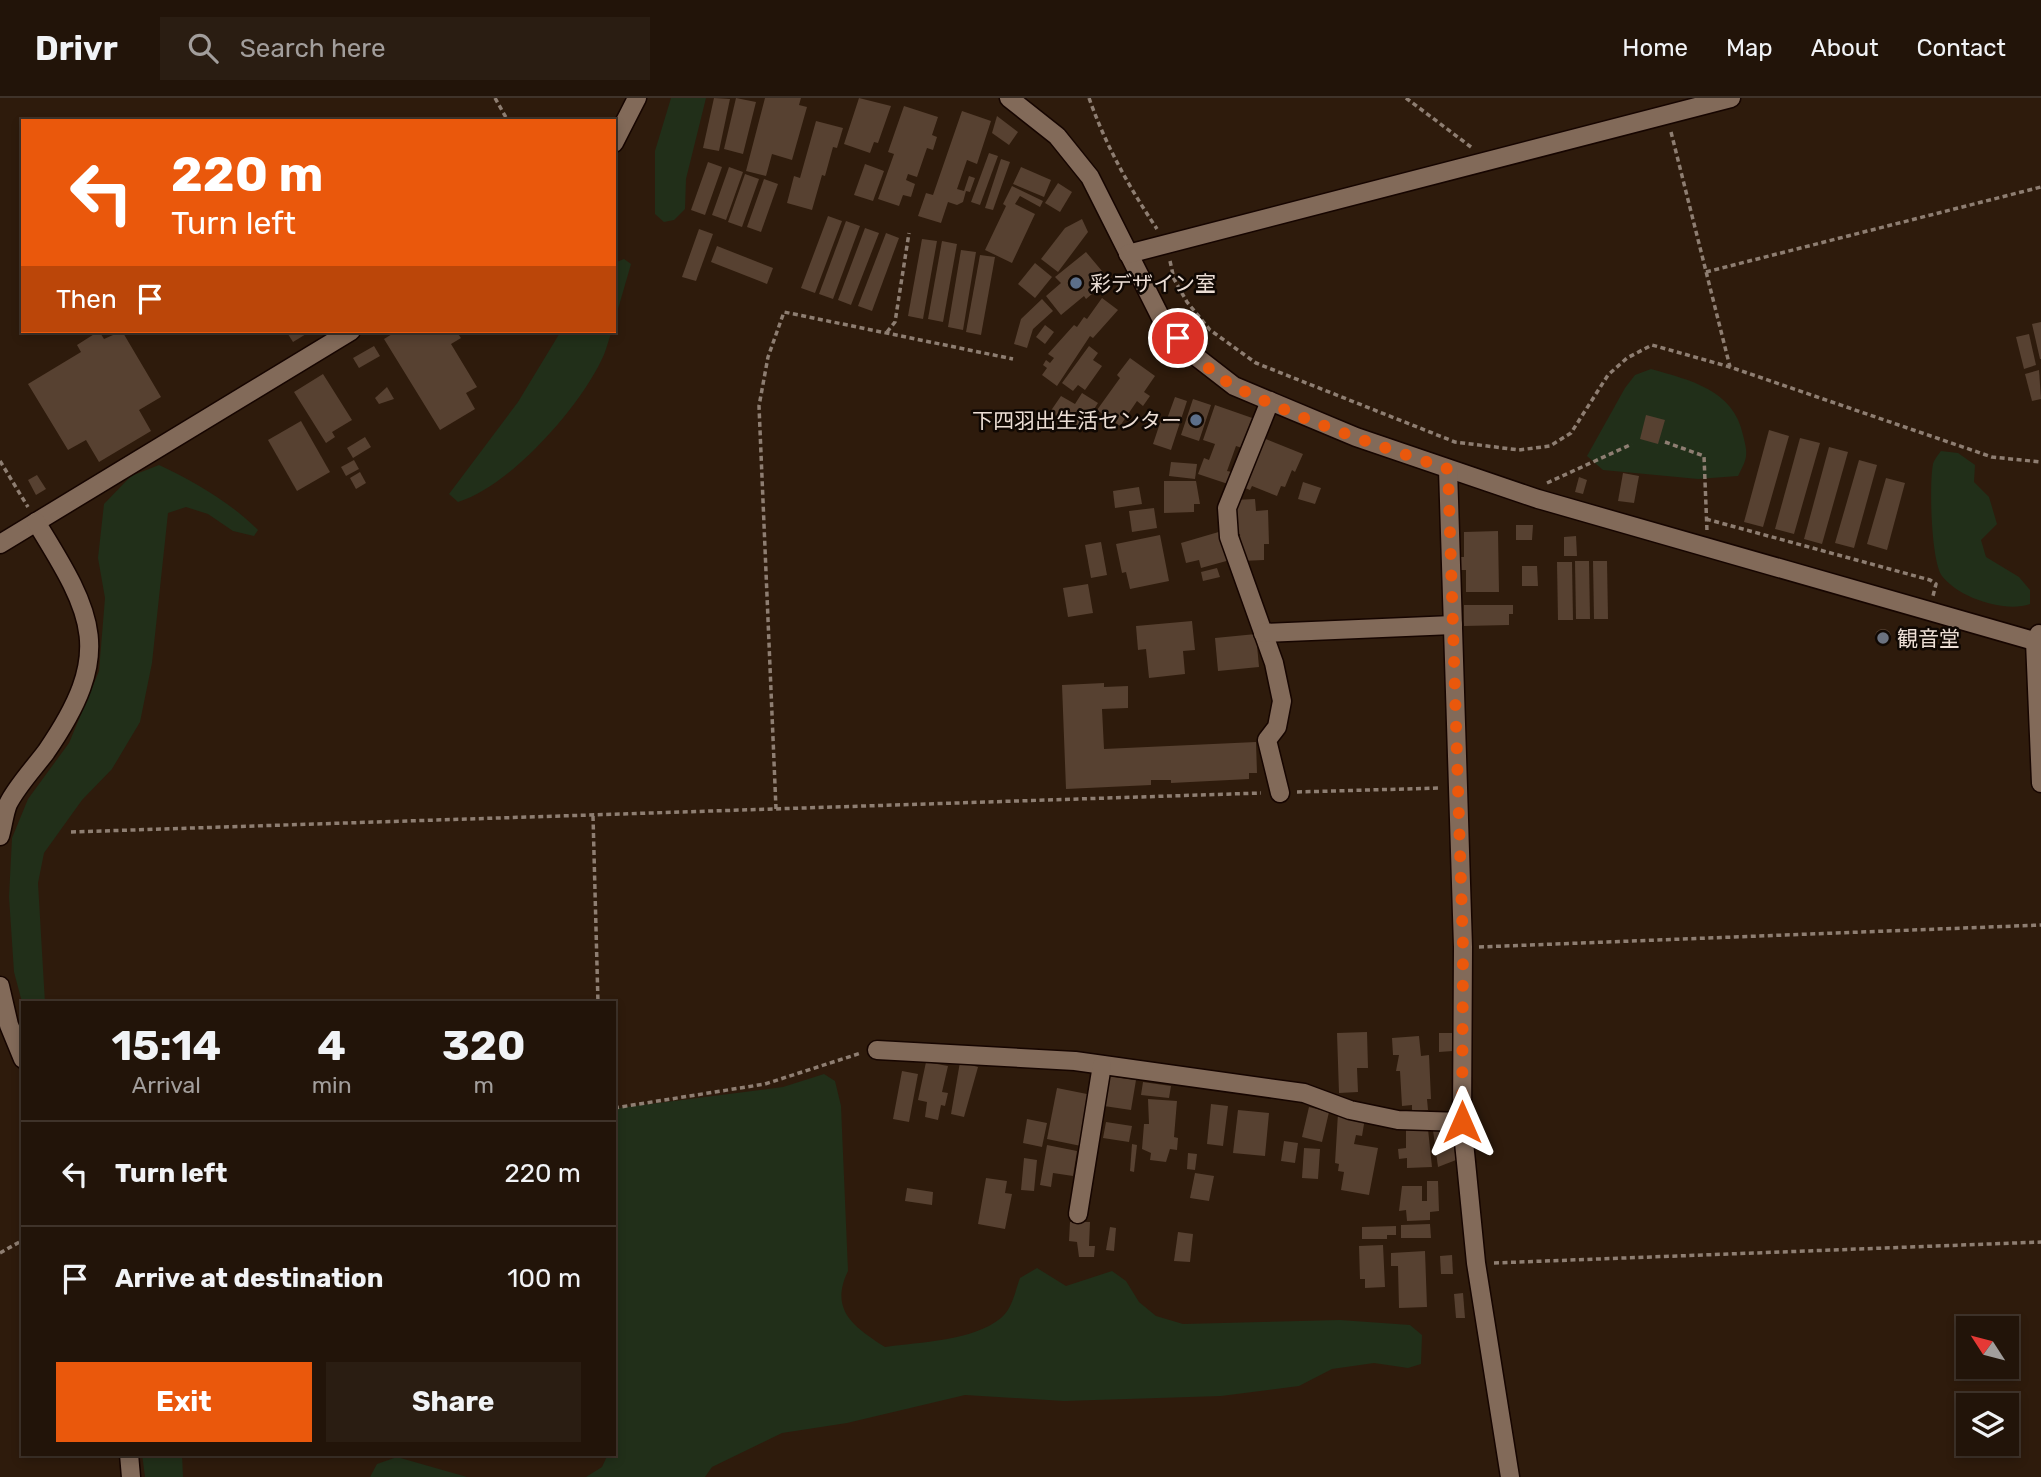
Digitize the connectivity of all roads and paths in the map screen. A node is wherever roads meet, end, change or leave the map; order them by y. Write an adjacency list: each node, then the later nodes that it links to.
1 (495, 98): 8 (path)
2 (637, 98): 9 (street)
3 (1009, 98): 14 (street)
4 (1089, 98): 13 (path)
5 (1406, 98): 10 (path)
6 (1731, 98): 7 (street)
7 (1667, 114): 10 (street); 15 (path)
8 (507, 119)
9 (616, 139)
10 (1490, 160): 13 (street)
11 (2041, 187): 15 (path)
12 (909, 233): 17 (path)
13 (1167, 243): 14 (street); 19 (path)
14 (1128, 254): 20 (street)
15 (1706, 272): 19 (path)
16 (348, 333): 28 (street)
17 (886, 333): 18 (path); 38 (path)
18 (1013, 359)
19 (1730, 367): 24 (path)
20 (1270, 401): 25 (street); 33 (street)
21 (1665, 442): 27 (path)
22 (1632, 444): 26 (path)
23 (0, 461): 28 (path)
24 (2041, 462)
25 (1448, 469): 26 (street); 32 (street)
26 (1523, 494): 30 (street)
27 (1706, 519): 30 (path); 31 (path)
28 (36, 522): 29 (street); 41 (street)
29 (0, 544)
30 (1707, 548): 31 (street)
31 (1928, 611): 34 (street)
32 (1453, 625): 33 (street); 36 (street)
33 (1263, 633): 37 (street)
34 (2039, 638): 35 (street)
35 (2041, 783)
36 (1458, 787): 37 (path); 43 (street)
37 (1280, 793): 38 (path)
38 (776, 809): 39 (path)
39 (593, 815): 40 (path); 45 (path)
40 (71, 832)
41 (0, 836)
42 (2041, 925): 43 (path)
43 (1463, 947): 50 (street)
44 (0, 986): 47 (street)
45 (598, 1001)
46 (877, 1050): 48 (street); 49 (path)
47 (21, 1054)
48 (1102, 1065): 50 (street); 51 (street)
49 (616, 1108)
50 (1462, 1122): 55 (street)
51 (1078, 1214)
52 (21, 1241): 54 (path)
53 (2041, 1241): 55 (path)
54 (0, 1253)
55 (1476, 1263): 58 (street)
56 (129, 1456): 57 (street)
57 (131, 1477)
58 (1510, 1477)

